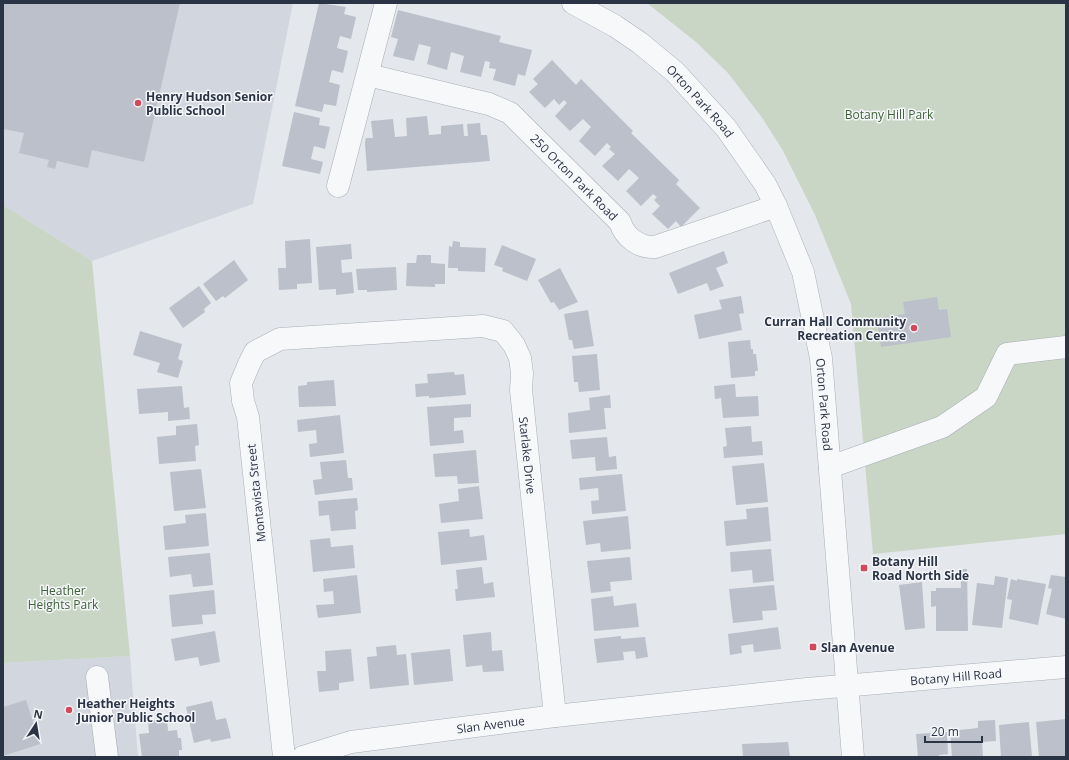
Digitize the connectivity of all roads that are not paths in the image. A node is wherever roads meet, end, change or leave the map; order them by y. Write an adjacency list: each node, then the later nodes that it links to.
1 (386, 3): 3 (street)
2 (573, 3): 5 (street, Orton Park Road)
3 (368, 76): 4 (street); 5 (street, 250 Orton Park Road)
4 (338, 186)
5 (776, 206): 8 (street, Orton Park Road)
6 (372, 332): 12 (street, Starlake Drive); 14 (street, Montavista Street)
7 (1066, 347): 8 (street)
8 (830, 467): 11 (street, Orton Park Road)
9 (1066, 667): 11 (street, Botany Hill Road)
10 (97, 677): 13 (street)
11 (847, 686): 12 (street, Slan Avenue); 16 (street, Orton Park Road)
12 (556, 716): 15 (street, Slan Avenue)
13 (107, 757)
14 (284, 757)
15 (303, 757)
16 (853, 757)

